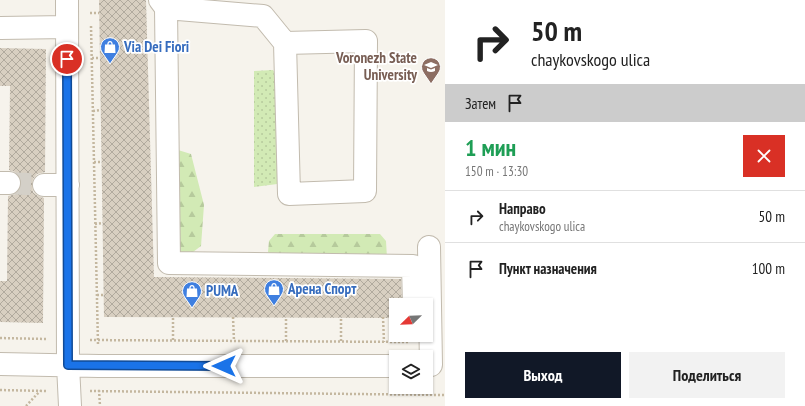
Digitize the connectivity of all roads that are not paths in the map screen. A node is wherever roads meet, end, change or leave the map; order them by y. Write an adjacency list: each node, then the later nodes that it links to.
1 (67, 0): 3 (street)
2 (163, 4): 5 (street); 9 (street)
3 (67, 27): 4 (street); 7 (street)
4 (0, 28)
5 (285, 43): 5 (street)
6 (44, 185): 7 (street)
7 (68, 185): 11 (street)
8 (429, 247): 13 (street)
9 (414, 298)
10 (0, 364): 11 (street)
11 (68, 365): 12 (street); 14 (street)
12 (389, 366)
13 (434, 366)
14 (70, 406)

